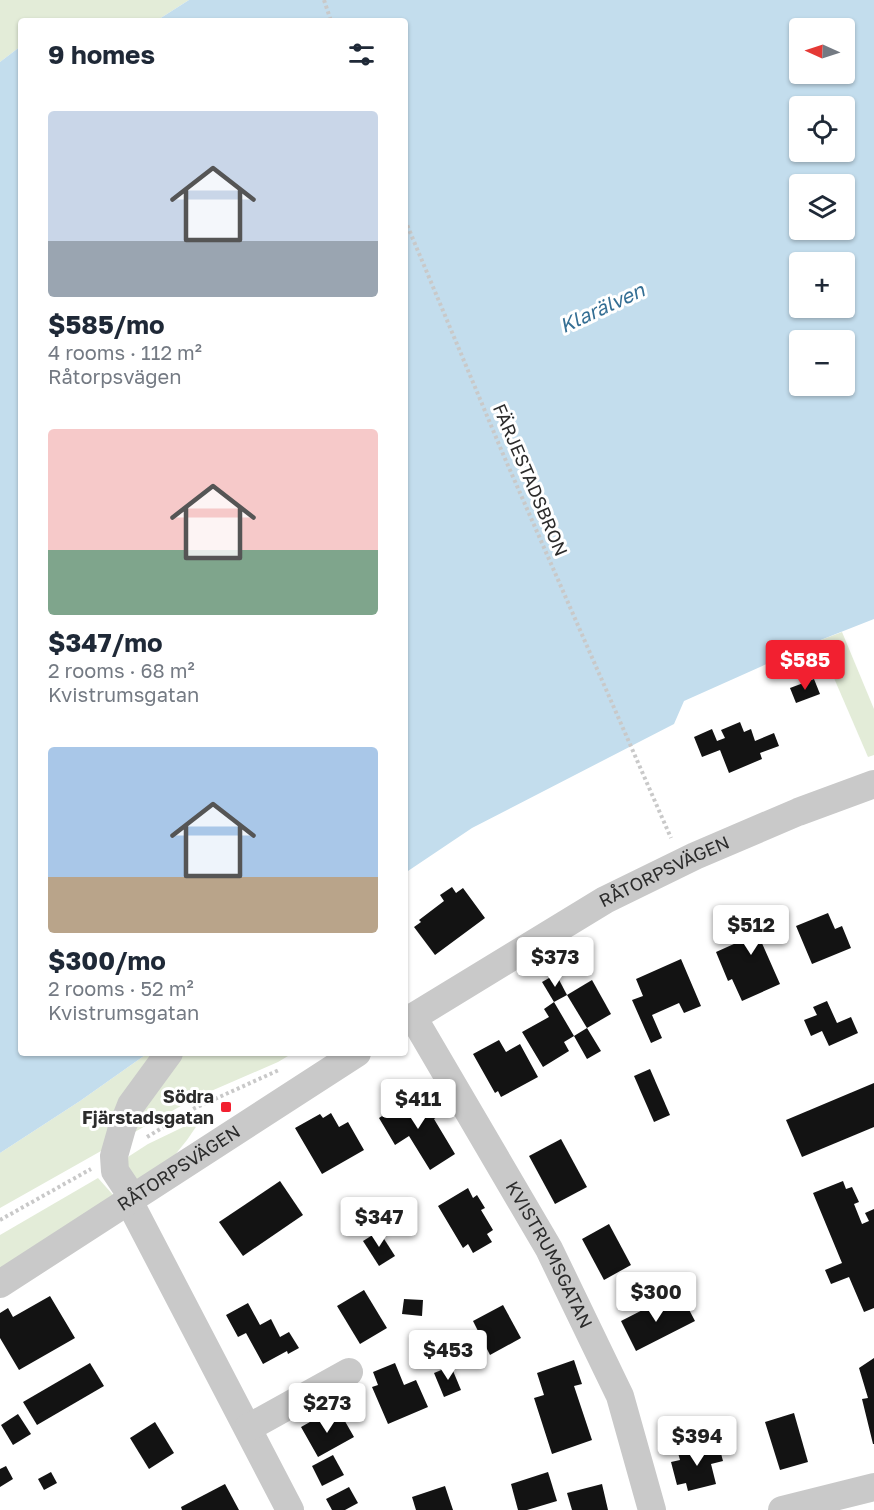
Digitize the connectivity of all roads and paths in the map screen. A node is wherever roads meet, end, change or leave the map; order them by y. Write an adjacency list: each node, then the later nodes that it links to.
1 (324, 0): 2 (path)
2 (329, 18)
3 (408, 227): 5 (path, FÄRJESTADSBRON)
4 (874, 784): 6 (street, RÅTORPSVÄGEN)
5 (671, 838)
6 (409, 1019): 18 (street, KVISTRUMSGATAN)
7 (167, 1056): 10 (street)
8 (352, 1056): 11 (street, RÅTORPSVÄGEN)
9 (288, 1066): 10 (path)
10 (114, 1156): 11 (street); 12 (path)
11 (131, 1199): 13 (street, RÅTORPSVÄGEN); 15 (street)
12 (0, 1220)
13 (0, 1284)
14 (349, 1372): 15 (street)
15 (248, 1428): 17 (street)
16 (874, 1487): 19 (street)
17 (290, 1510)
18 (652, 1510)
19 (782, 1510)

